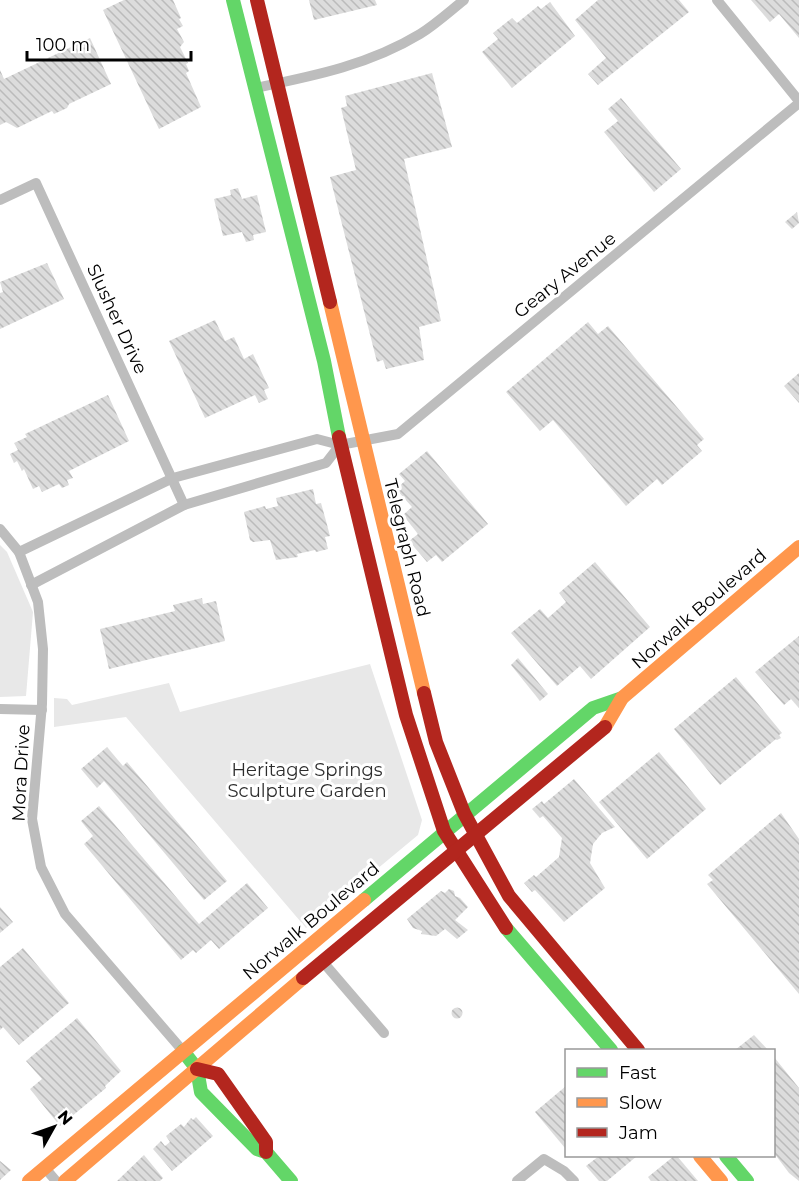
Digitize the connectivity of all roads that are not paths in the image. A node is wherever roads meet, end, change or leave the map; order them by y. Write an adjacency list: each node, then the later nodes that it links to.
1 (233, 0): 6 (main road)
2 (257, 0): 5 (main road, Telegraph Road)
3 (464, 0): 5 (street)
4 (717, 0): 7 (street)
5 (277, 83): 6 (street); 9 (main road, Telegraph Road)
6 (255, 88): 10 (main road)
7 (799, 102): 9 (street, Geary Avenue)
8 (0, 200): 11 (street, Slusher Drive)
9 (362, 440): 10 (street, Geary Avenue); 20 (main road, Telegraph Road)
10 (340, 445): 11 (street); 12 (street); 21 (main road)
11 (173, 478): 12 (street, Slusher Drive); 15 (street)
12 (184, 505): 16 (street)
13 (0, 529): 15 (street, Mora Drive)
14 (799, 547): 17 (main road, Norwalk Boulevard)
15 (19, 552): 16 (street, Mora Drive)
16 (31, 585): 19 (street, Mora Drive)
17 (622, 698): 20 (main road, Norwalk Boulevard); 22 (main road, Norwalk Boulevard)
18 (0, 709): 19 (street)
19 (42, 710): 28 (street, Mora Drive)
20 (464, 813): 21 (main road, Norwalk Boulevard); 22 (main road, Telegraph Road)
21 (444, 831): 23 (main road); 28 (main road, Norwalk Boulevard)
22 (476, 835): 23 (main road, Norwalk Boulevard); 27 (main road, Telegraph Road)
23 (456, 851): 24 (main road, Norwalk Boulevard); 26 (main road)
24 (323, 962): 25 (street); 29 (main road, Norwalk Boulevard)
25 (384, 1033)
26 (610, 1049)
27 (637, 1049)
28 (183, 1051): 29 (main road); 35 (main road, Norwalk Boulevard)
29 (197, 1069): 30 (main road); 31 (main road); 38 (main road, Norwalk Boulevard)
30 (246, 1114): 31 (main road); 32 (main road)
31 (234, 1125): 32 (main road)
32 (266, 1152): 39 (main road)
33 (702, 1157): 42 (main road)
34 (728, 1157): 43 (main road)
35 (45, 1168): 36 (main road, Norwalk Boulevard); 37 (street)
36 (29, 1181)
37 (56, 1181)
38 (65, 1181)
39 (291, 1181)
40 (518, 1181): 41 (street)
41 (574, 1181)
42 (721, 1181)
43 (747, 1181)

